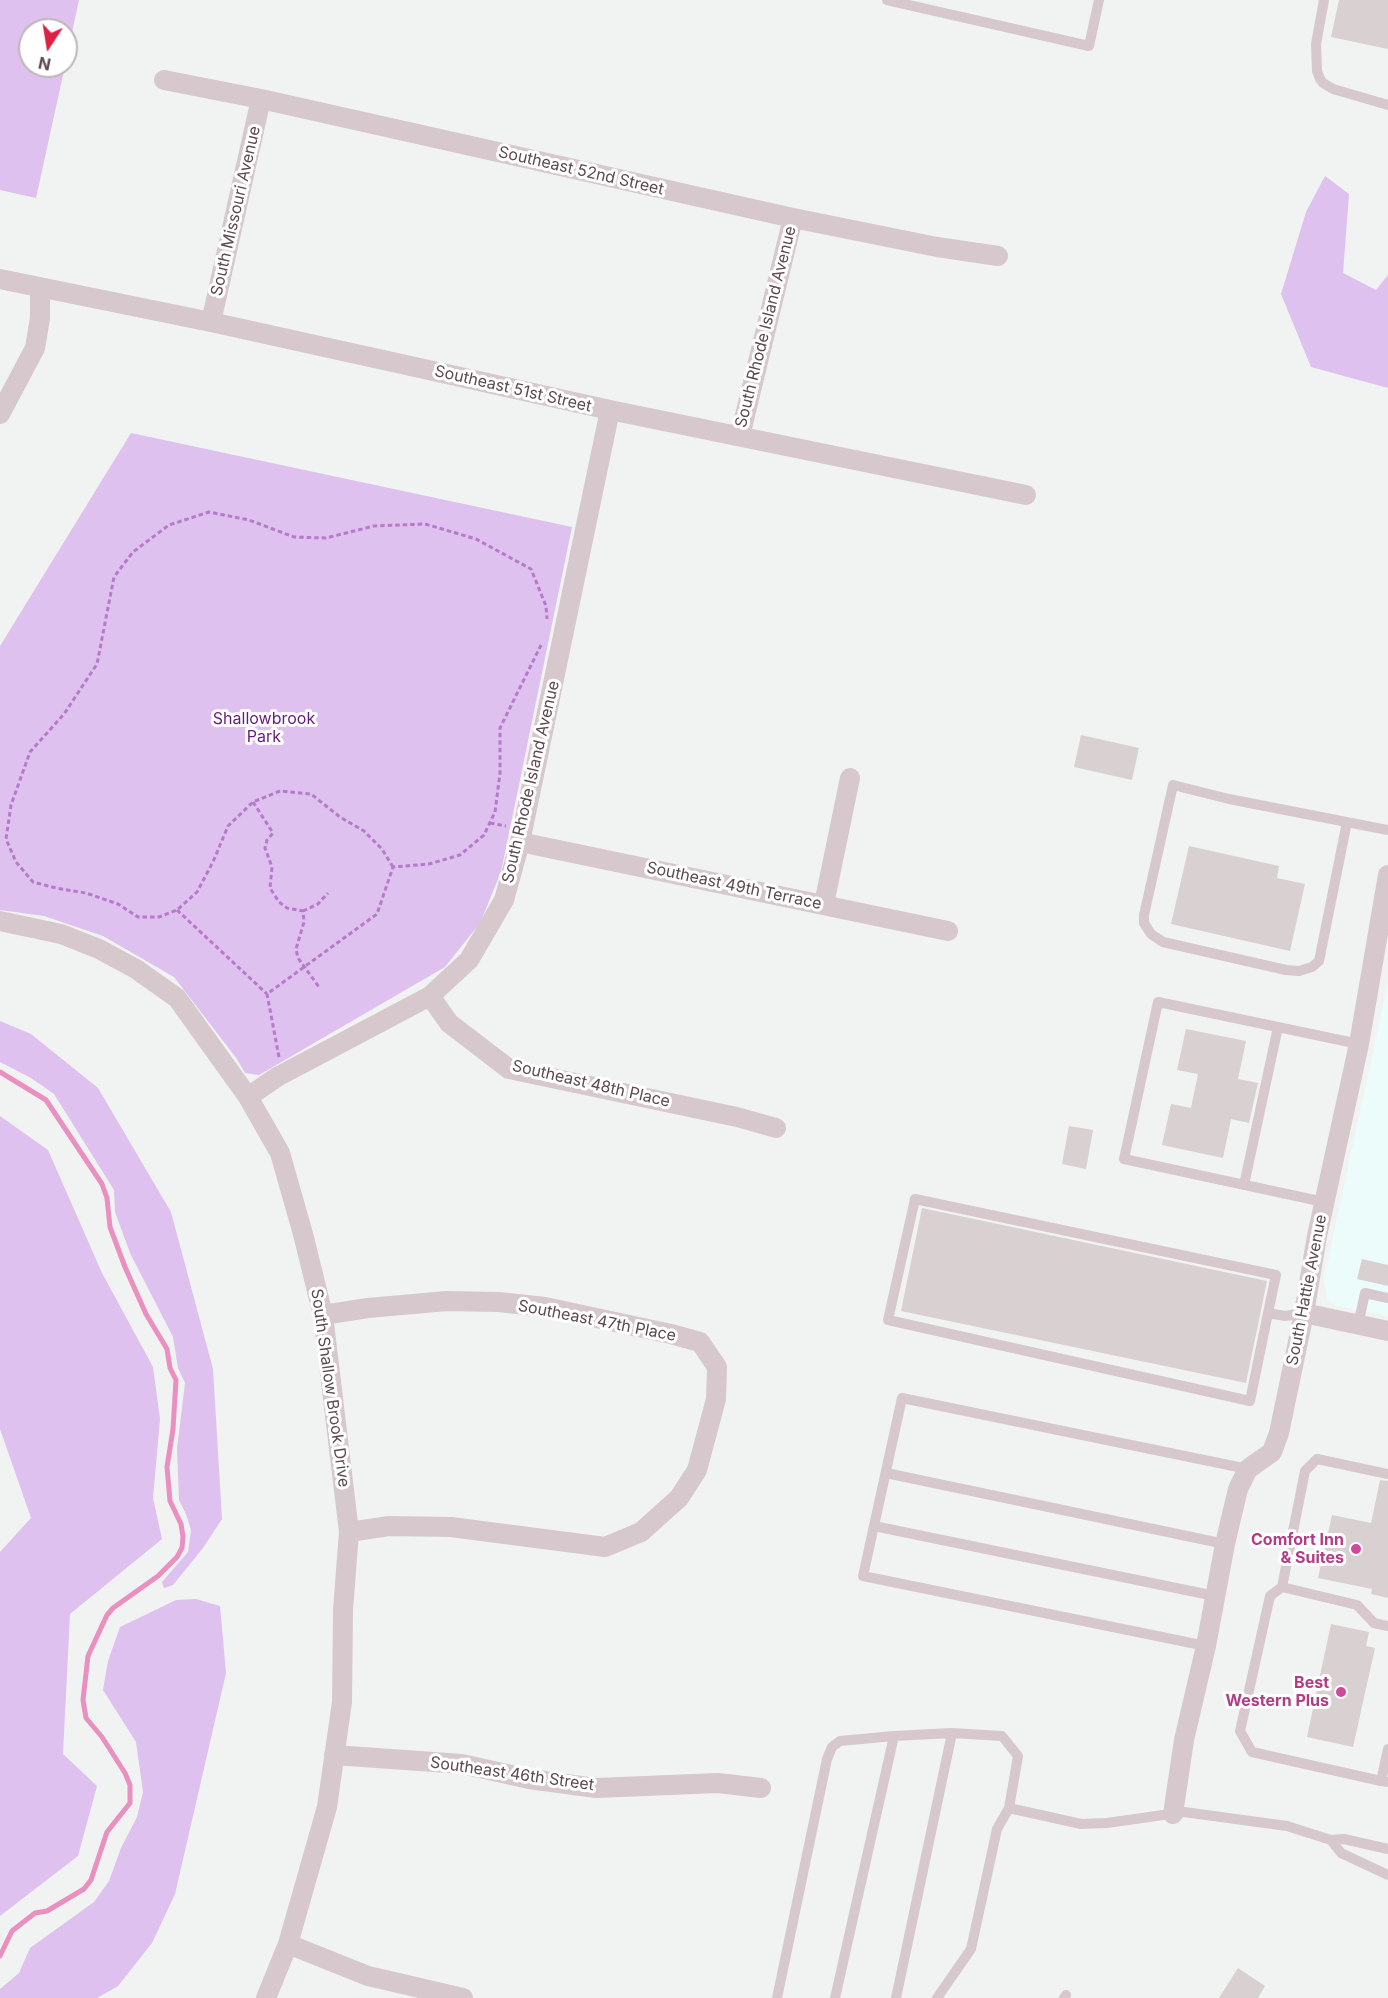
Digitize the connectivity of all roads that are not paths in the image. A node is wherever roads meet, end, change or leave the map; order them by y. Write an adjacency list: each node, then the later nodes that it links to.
1 (887, 0): 2 (lane)
2 (1099, 0)
3 (1324, 0): 6 (lane)
4 (164, 80): 5 (street, Southeast 52nd Street)
5 (261, 99): 7 (street, Southeast 52nd Street); 11 (street, South Missouri Avenue)
6 (1388, 105)
7 (793, 218): 8 (street, Southeast 52nd Street); 14 (street, South Rhode Island Avenue)
8 (999, 256)
9 (0, 279): 10 (street, Southeast 51st Street)
10 (40, 288): 11 (street, Southeast 51st Street); 13 (street)
11 (212, 322): 12 (street, Southeast 51st Street)
12 (610, 410): 14 (street, Southeast 51st Street); 19 (street, South Rhode Island Avenue)
13 (0, 414)
14 (740, 436): 15 (street, Southeast 51st Street)
15 (1026, 495)
16 (850, 778): 21 (street)
17 (1347, 822): 17 (lane); 18 (lane)
18 (1388, 830)
19 (520, 842): 21 (street, Southeast 49th Terrace); 24 (street, South Rhode Island Avenue)
20 (1388, 875): 26 (street, South Hattie Avenue)
21 (824, 904): 23 (street, Southeast 49th Terrace)
22 (0, 921): 27 (street, South Shallow Brook Drive)
23 (948, 931)
24 (430, 996): 27 (street, South Rhode Island Avenue); 28 (street, Southeast 48th Place)
25 (1278, 1028): 26 (lane); 29 (lane); 29 (lane)
26 (1359, 1044): 30 (street, South Hattie Avenue)
27 (248, 1097): 34 (street, South Shallow Brook Drive)
28 (776, 1128)
29 (1244, 1185): 30 (lane)
30 (1324, 1202): 33 (street, South Hattie Avenue)
31 (1388, 1298): 35 (lane)
32 (1268, 1313): 32 (lane); 33 (lane)
33 (1304, 1313): 35 (street); 37 (street, South Hattie Avenue)
34 (323, 1315): 41 (street, South Shallow Brook Drive); 41 (street, Southeast 47th Place)
35 (1358, 1325): 36 (street)
36 (1388, 1332)
37 (1248, 1469): 38 (lane); 42 (street)
38 (886, 1473): 40 (lane); 42 (lane)
39 (1388, 1474): 43 (lane)
40 (874, 1526): 44 (lane); 46 (lane)
41 (349, 1532): 50 (street, South Shallow Brook Drive)
42 (1225, 1544): 44 (street)
43 (1282, 1587): 45 (lane); 51 (lane)
44 (1215, 1596): 46 (street)
45 (1388, 1626)
46 (1206, 1646): 54 (street)
47 (952, 1732): 48 (lane); 53 (lane); 63 (lane)
48 (894, 1736): 61 (lane); 62 (lane)
49 (1388, 1749): 51 (lane)
50 (334, 1755): 52 (street, Southeast 46th Street); 58 (street, South Shallow Brook Drive)
51 (1385, 1782)
52 (761, 1788)
53 (1009, 1808): 54 (lane); 64 (lane)
54 (1173, 1814): 55 (lane)
55 (1331, 1840): 56 (lane); 57 (lane)
56 (1388, 1849)
57 (1388, 1875)
58 (288, 1944): 59 (street, South Shallow Brook Drive); 60 (street)
59 (266, 1998)
60 (463, 1998)
61 (777, 1998)
62 (835, 1998)
63 (896, 1998)
64 (937, 1998)

